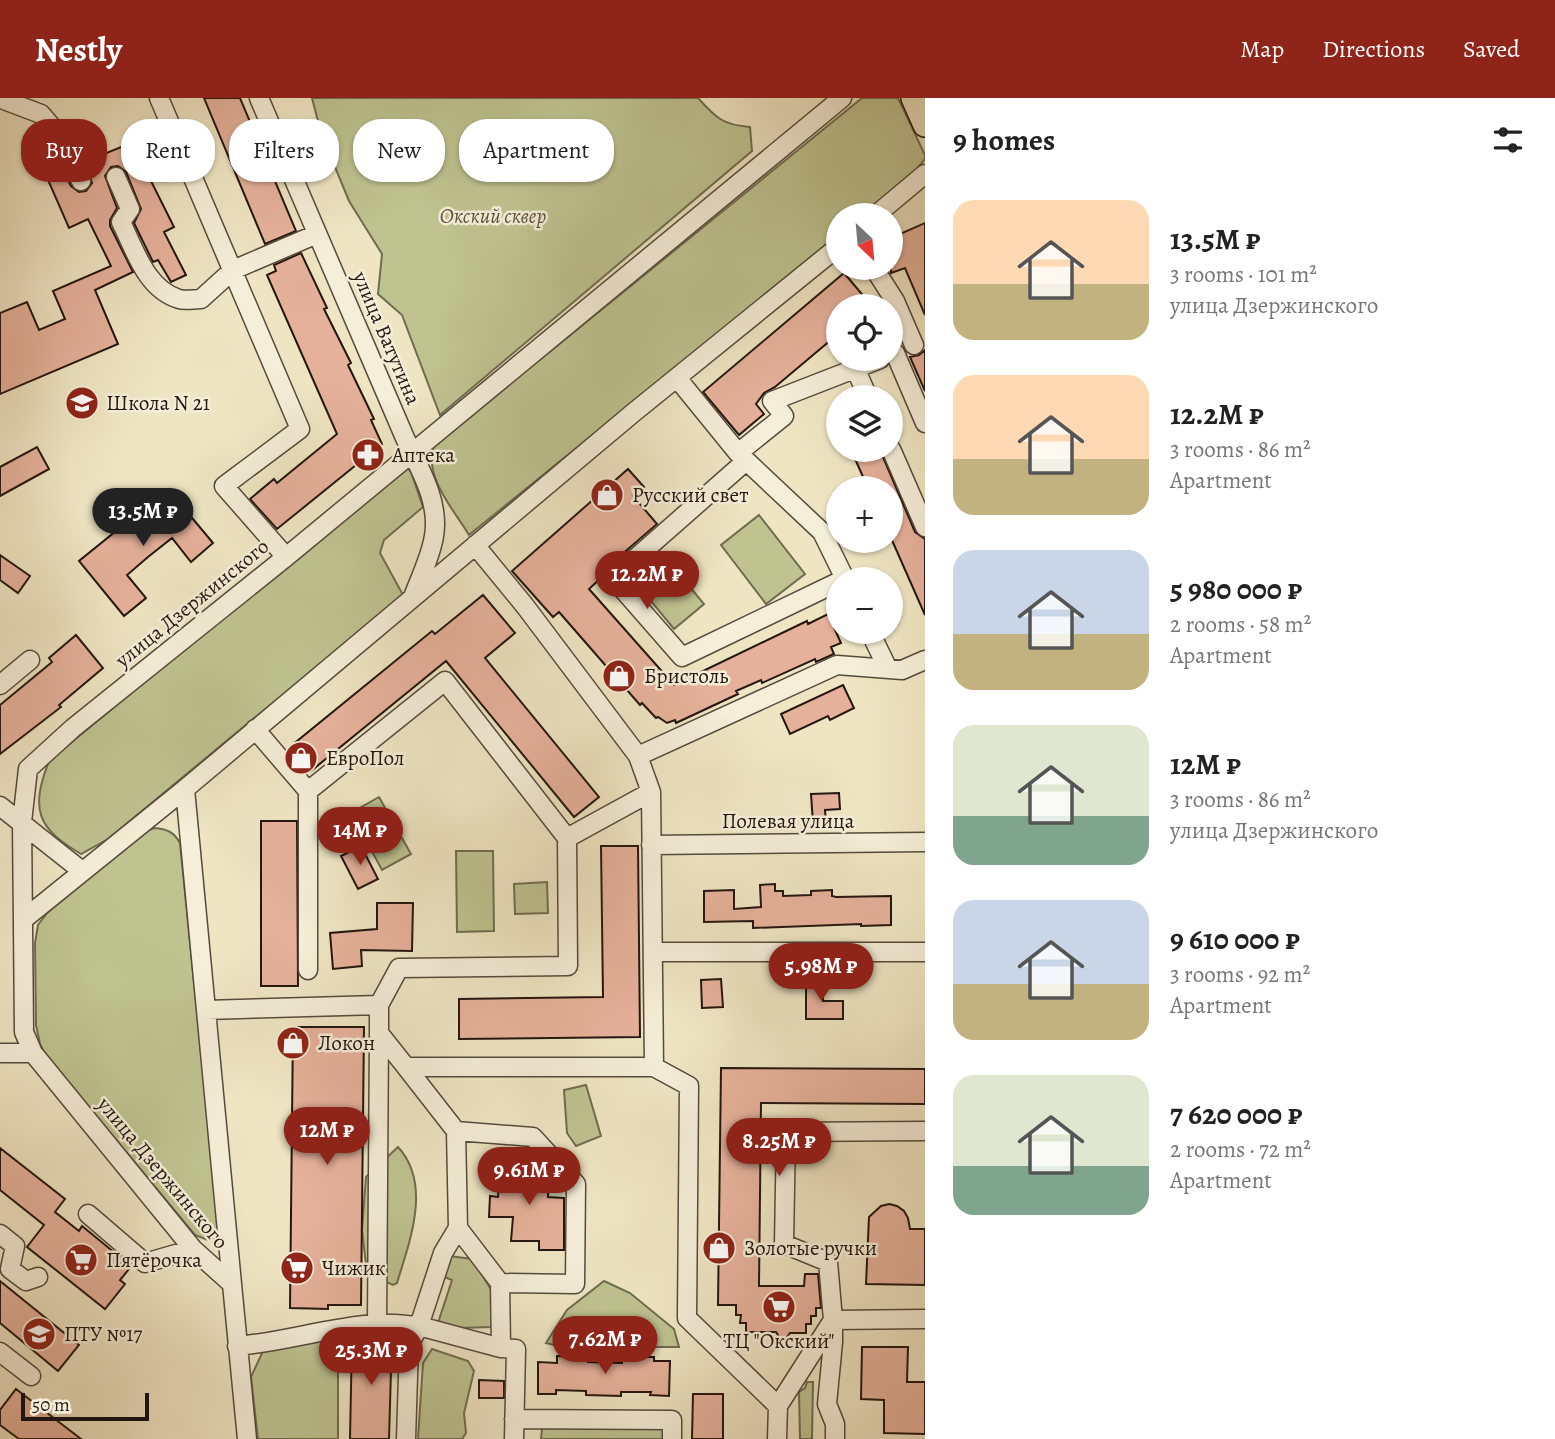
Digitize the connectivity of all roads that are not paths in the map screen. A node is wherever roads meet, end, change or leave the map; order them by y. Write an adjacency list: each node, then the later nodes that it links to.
1 (159, 98): 13 (street)
2 (259, 98): 11 (street, улица Ватутина)
3 (842, 98): 21 (street, улица Дзержинского)
4 (913, 98): 7 (main road)
5 (5, 100): 6 (street)
6 (45, 119)
7 (925, 125)
8 (925, 174): 10 (street)
9 (116, 177): 13 (street)
10 (890, 203)
11 (317, 234): 13 (street); 21 (street, улица Ватутина)
12 (826, 257): 19 (street)
13 (233, 270): 26 (street)
14 (882, 280): 15 (street)
15 (920, 343): 16 (street)
16 (903, 349)
17 (847, 371): 22 (street)
18 (897, 371): 20 (street)
19 (677, 378): 22 (street); 25 (street)
20 (925, 423)
21 (412, 453): 26 (street, улица Дзержинского); 29 (street, улица Ватутина)
22 (742, 457): 27 (street); 28 (street)
23 (897, 462): 24 (street)
24 (925, 527)
25 (475, 545): 29 (street); 36 (street)
26 (286, 556): 41 (street, улица Дзержинского)
27 (838, 567)
28 (826, 588)
29 (412, 599): 35 (street)
30 (876, 644): 33 (street)
31 (30, 660): 34 (street)
32 (925, 660): 33 (street)
33 (888, 669): 36 (street)
34 (0, 685)
35 (256, 729): 37 (street); 38 (street)
36 (638, 756): 39 (street)
37 (185, 789): 45 (street); 51 (street, улица Дзержинского)
38 (308, 792): 42 (street); 49 (street)
39 (651, 792): 42 (street); 44 (street)
40 (0, 806): 41 (street)
41 (22, 821): 45 (street); 46 (street, улица Дзержинского)
42 (566, 838): 50 (street)
43 (925, 842): 44 (street, Полевая улица)
44 (652, 845): 47 (street)
45 (82, 871): 46 (street)
46 (24, 919): 54 (street, улица Дзержинского)
47 (653, 952): 48 (street); 56 (street)
48 (925, 952)
49 (308, 970)
50 (379, 1005): 51 (street); 52 (street)
51 (206, 1010): 65 (street, улица Дзержинского)
52 (379, 1033): 55 (street); 68 (street)
53 (0, 1053): 54 (street)
54 (33, 1053): 62 (street, улица Дзержинского)
55 (406, 1067): 56 (street); 57 (street)
56 (654, 1067): 74 (street)
57 (456, 1131): 60 (street); 64 (street)
58 (925, 1131): 67 (street)
59 (88, 1214): 62 (street)
60 (458, 1228): 64 (street); 69 (street)
61 (0, 1234): 63 (street)
62 (193, 1249): 65 (street, улица Дзержинского)
63 (38, 1277)
64 (500, 1283): 71 (street)
65 (232, 1284): 70 (street, улица Дзержинского)
66 (925, 1319): 67 (street)
67 (833, 1320): 74 (street); 81 (street)
68 (377, 1324): 69 (street); 70 (street)
69 (419, 1326): 71 (street); 77 (street)
70 (237, 1346): 76 (street, улица Дзержинского)
71 (501, 1348): 75 (street)
72 (0, 1352): 73 (street)
73 (31, 1376)
74 (778, 1406): 80 (street)
75 (514, 1419): 78 (street); 79 (street)
76 (247, 1439)
77 (407, 1439)
78 (514, 1439)
79 (672, 1439)
80 (777, 1439)
81 (835, 1439)

